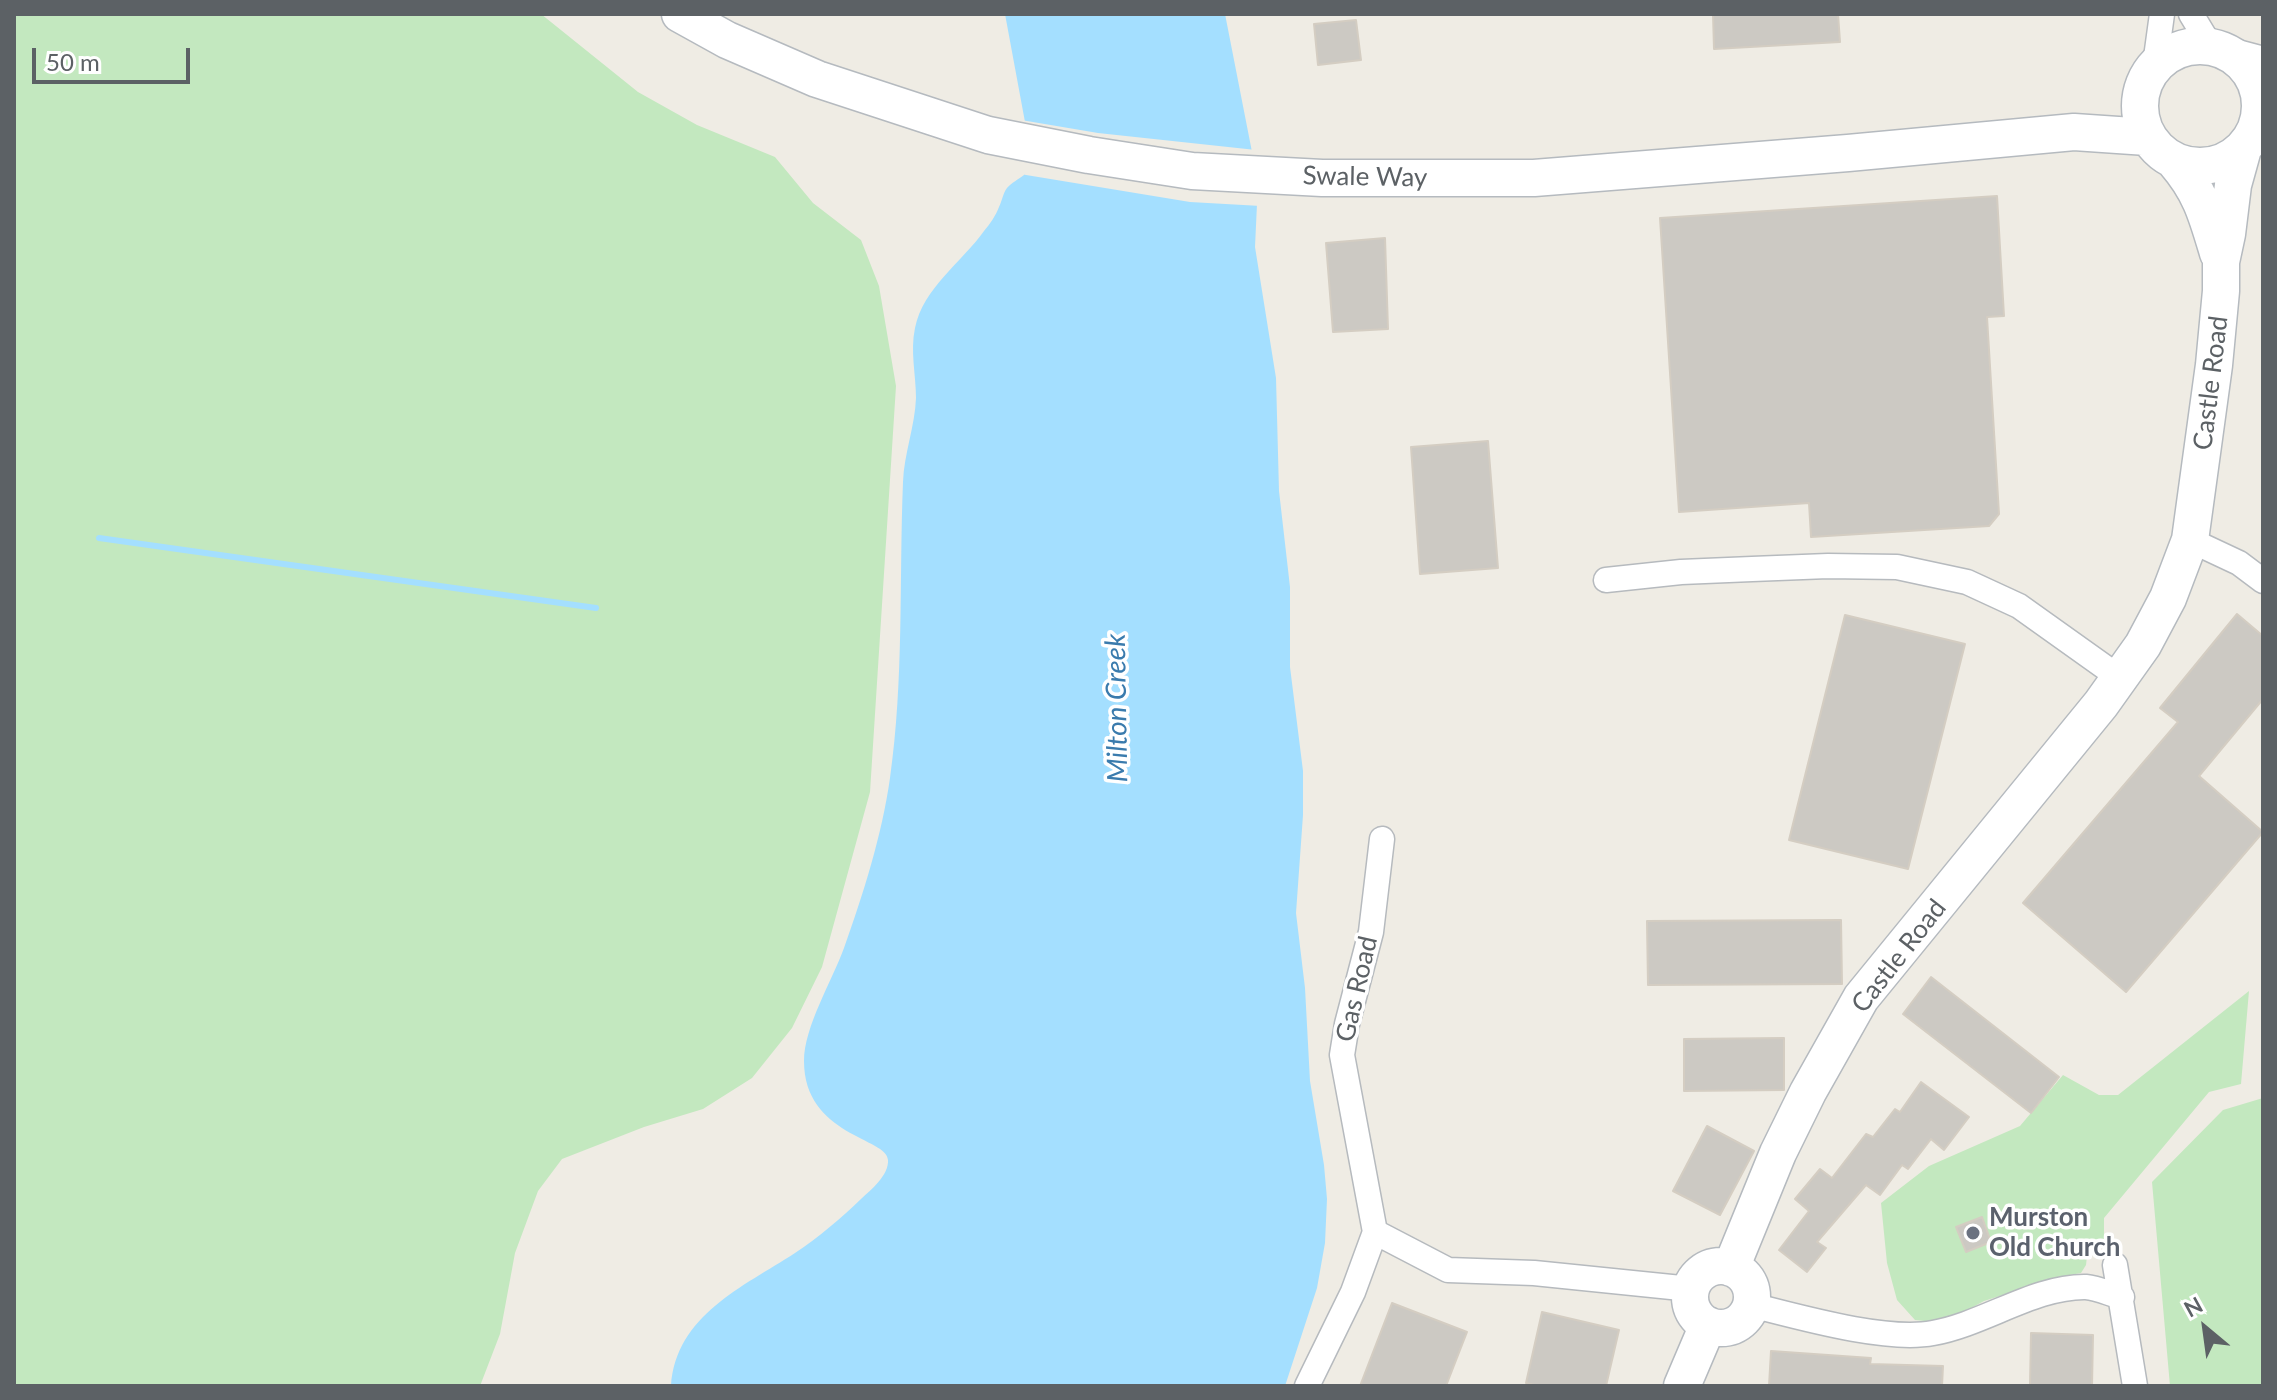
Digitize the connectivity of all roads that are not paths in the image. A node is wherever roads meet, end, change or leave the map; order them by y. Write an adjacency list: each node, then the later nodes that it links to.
1 (680, 14): 7 (main road, Swale Way)
2 (2162, 14): 5 (street)
3 (2191, 14): 4 (street)
4 (2235, 55): 5 (main road); 6 (main road)
5 (2148, 80): 7 (main road, Swale Way); 8 (main road)
6 (2262, 108): 9 (main road)
7 (2074, 132): 8 (main road, Swale Way)
8 (2147, 137): 10 (main road)
9 (2243, 149): 10 (main road); 11 (main road, Castle Road)
10 (2175, 162): 11 (main road, Castle Road)
11 (2221, 262): 12 (main road, Castle Road)
12 (2190, 540): 14 (street); 15 (main road, Castle Road)
13 (1606, 580): 15 (street)
14 (2263, 581)
15 (2120, 678): 19 (main road, Castle Road)
16 (1382, 839): 17 (street, Gas Road)
17 (1375, 1232): 20 (street); 24 (street)
18 (2115, 1265): 21 (street)
19 (1731, 1268): 20 (main road); 22 (main road)
20 (1691, 1289): 23 (main road)
21 (2122, 1297): 22 (street); 26 (street)
22 (1751, 1305): 23 (main road)
23 (1708, 1325): 25 (main road)
24 (1307, 1386)
25 (1682, 1386)
26 (2135, 1386)

